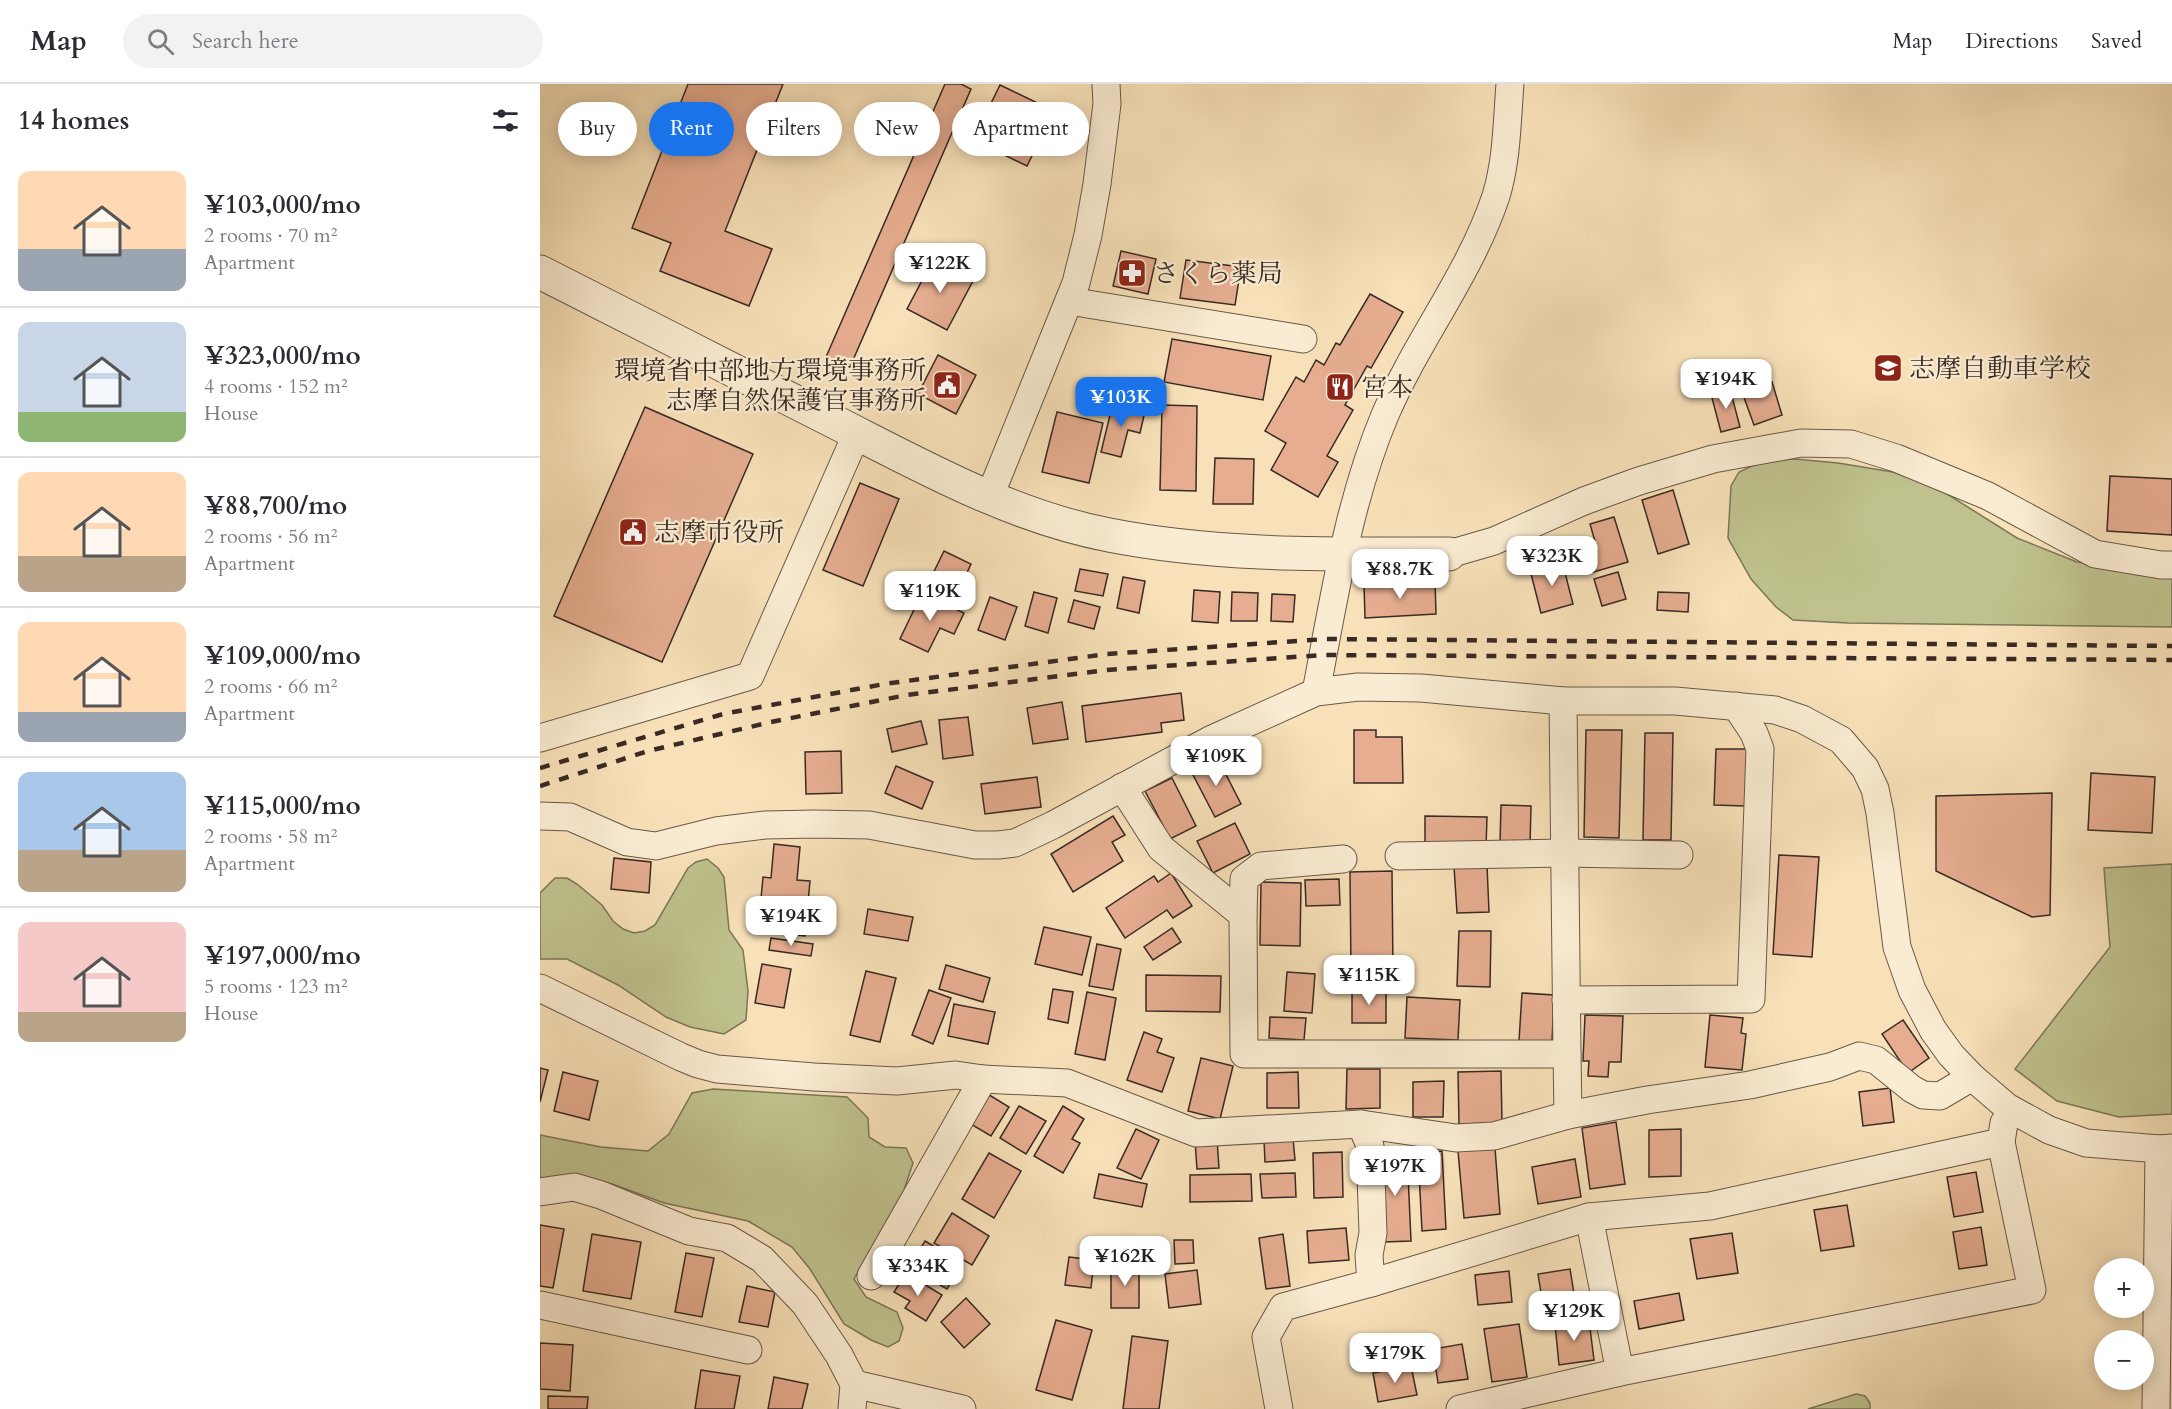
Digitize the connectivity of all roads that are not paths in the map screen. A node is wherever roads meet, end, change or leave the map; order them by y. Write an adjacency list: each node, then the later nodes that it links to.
1 (1106, 84): 4 (street)
2 (1510, 84): 8 (street)
3 (540, 272): 6 (street)
4 (1070, 301): 5 (street); 7 (street)
5 (1303, 339)
6 (857, 433): 7 (street); 14 (street)
7 (989, 498): 8 (street)
8 (1343, 554): 9 (street); 11 (street)
9 (1449, 554): 10 (street)
10 (2172, 565)
11 (1316, 692): 12 (street); 15 (street)
12 (1563, 701): 13 (street); 17 (street)
13 (1736, 706): 23 (street); 25 (street)
14 (540, 738)
15 (1122, 787): 16 (street); 21 (street)
16 (540, 816)
17 (1563, 853): 18 (street); 19 (street); 23 (street)
18 (1679, 855)
19 (1399, 856)
20 (1343, 860): 21 (street)
21 (1243, 915): 24 (street)
22 (540, 988): 26 (street)
23 (1566, 1000): 24 (street)
24 (1567, 1054): 28 (street)
25 (1972, 1077): 27 (street); 28 (street)
26 (983, 1078): 29 (street); 34 (street)
27 (2007, 1107): 30 (street); 31 (street)
28 (1568, 1115): 29 (street)
29 (1361, 1124): 35 (street)
30 (2001, 1142): 33 (street); 38 (street)
31 (2166, 1149): 43 (street)
32 (540, 1192): 39 (street)
33 (1589, 1217): 35 (street); 38 (street)
34 (871, 1275)
35 (1371, 1283): 41 (street)
36 (540, 1305): 37 (street)
37 (748, 1350)
38 (1620, 1372): 42 (street)
39 (853, 1396): 40 (street)
40 (962, 1409)
41 (1279, 1409)
42 (1460, 1409)
43 (2156, 1409)

